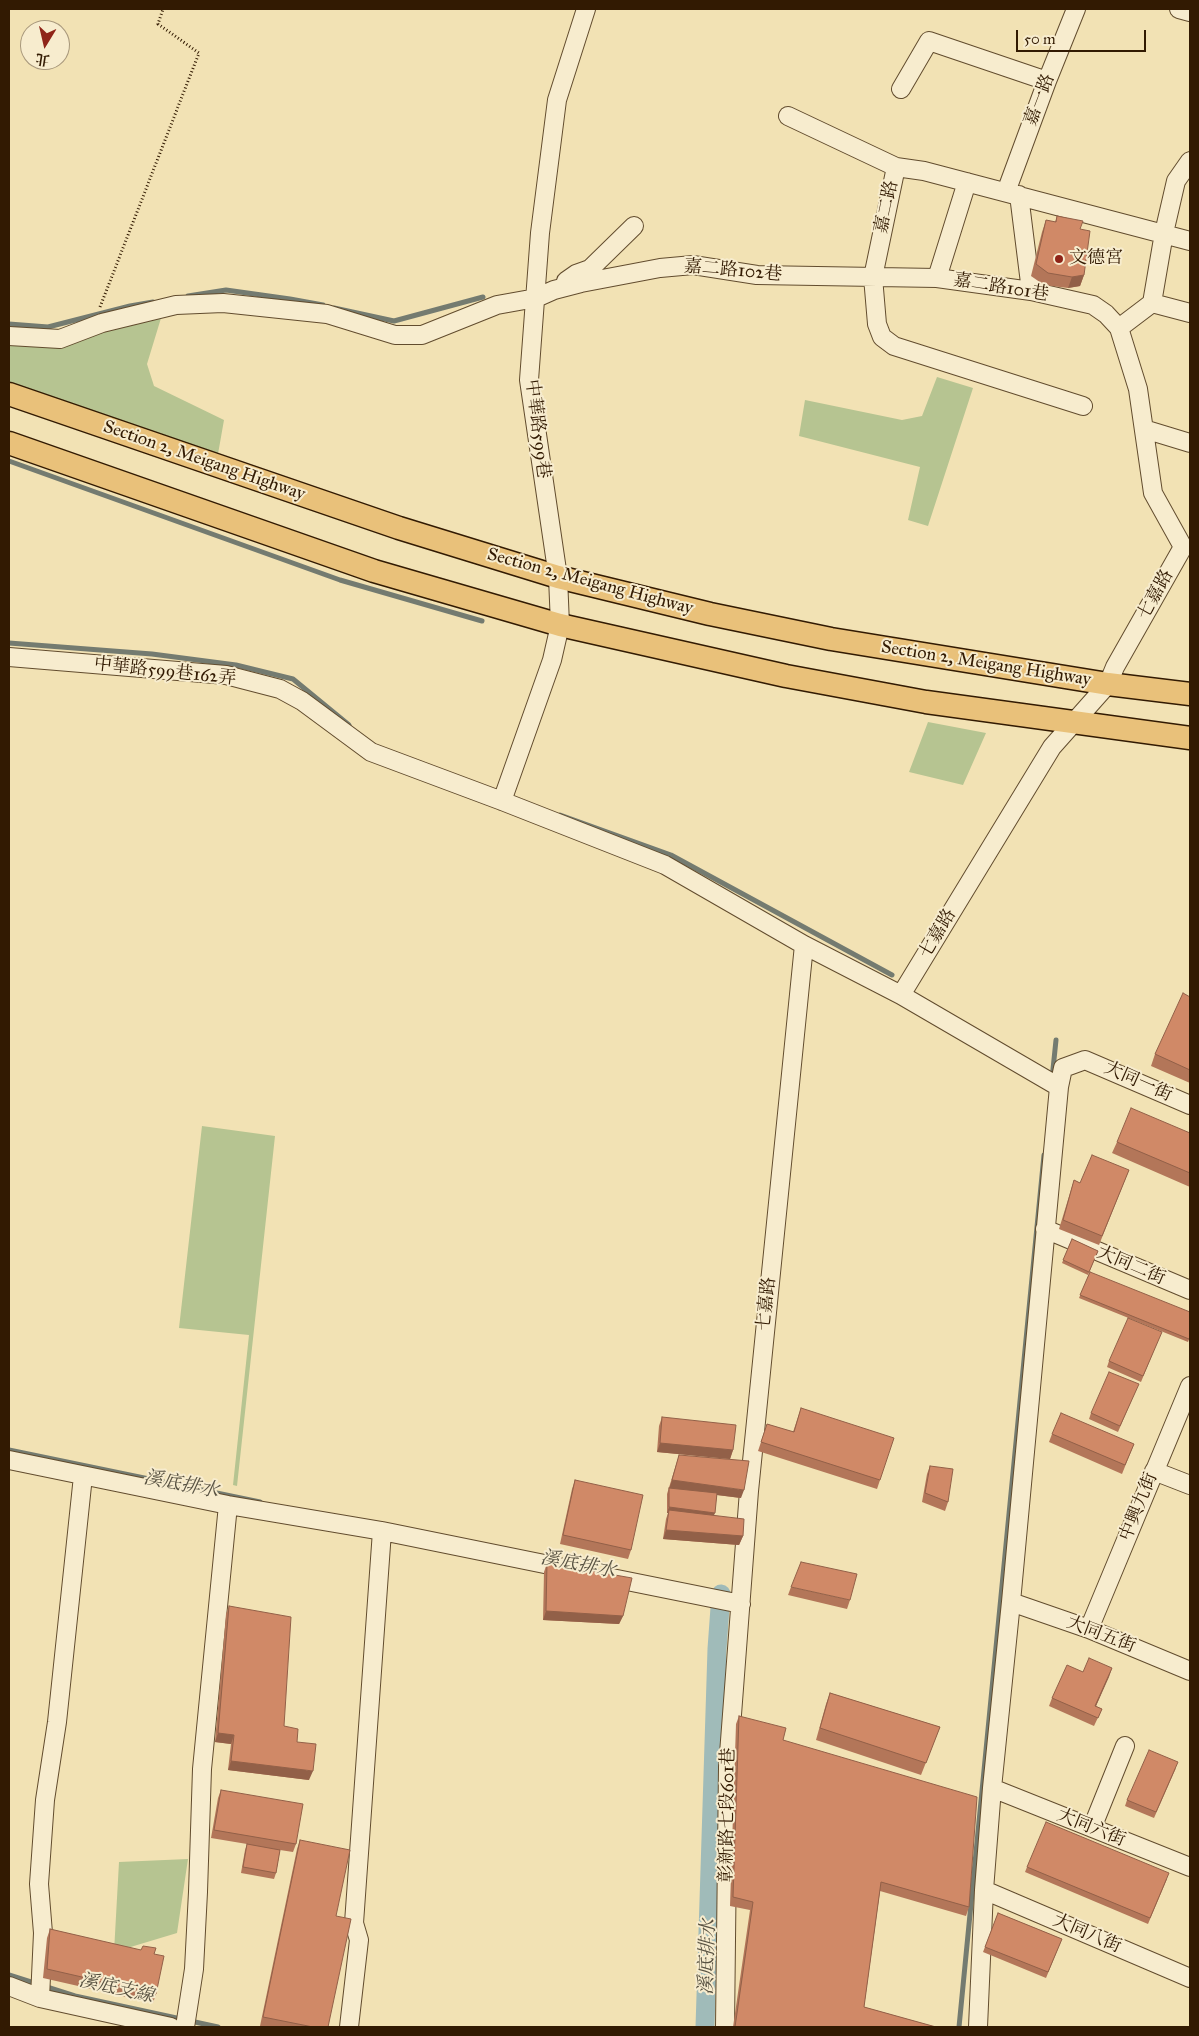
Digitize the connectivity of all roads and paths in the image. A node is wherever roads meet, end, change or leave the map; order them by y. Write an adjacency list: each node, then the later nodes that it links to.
1 (162, 9): 22 (path)
2 (586, 9): 20 (street, 中華路599巷)
3 (1076, 9): 6 (street, 嘉一路)
4 (1179, 9): 5 (street)
5 (1190, 12)
6 (1047, 81): 7 (street); 12 (street, 嘉一路)
7 (901, 89)
8 (788, 116): 10 (street)
9 (1190, 161): 14 (street)
10 (896, 167): 11 (street, 嘉二路); 16 (street, 嘉二路)
11 (967, 182): 12 (street, 嘉二路); 17 (street)
12 (1012, 194): 14 (street, 嘉二路); 19 (street)
13 (634, 226): 18 (street)
14 (1164, 233): 15 (street, 嘉二路); 21 (street)
15 (1190, 241)
16 (873, 277): 17 (street, 嘉二路101巷); 18 (street, 嘉二路102巷); 27 (street, 嘉二路)
17 (937, 278): 19 (street, 嘉二路101巷)
18 (554, 290): 20 (street, 嘉二路102巷)
19 (1031, 291): 24 (street, 嘉二路101巷)
20 (536, 298): 25 (street, 嘉二路102巷); 32 (street, 中華路599巷)
21 (1152, 303): 23 (street); 24 (street)
22 (100, 306)
23 (1190, 313)
24 (1119, 328): 28 (street, 七嘉路)
25 (9, 336)
26 (9, 394): 32 (main road, Section 2, Meigang Highway)
27 (1082, 406)
28 (1144, 430): 29 (street); 31 (street, 七嘉路)
29 (1190, 442)
30 (9, 443): 33 (main road)
31 (1187, 549): 35 (street, 七嘉路)
32 (558, 577): 33 (street, 中華路599巷); 35 (main road, Section 2, Meigang Highway)
33 (560, 625): 37 (main road); 39 (street, 中華路599巷)
34 (9, 657): 39 (street, 中華路599巷162弄)
35 (1108, 684): 36 (main road, Section 2, Meigang Highway); 37 (street, 七嘉路)
36 (1190, 694)
37 (1073, 724): 38 (main road); 41 (street, 七嘉路)
38 (1190, 738)
39 (505, 793): 40 (street, 中華路599巷162弄)
40 (804, 945): 41 (street, 中華路599巷162弄); 54 (street, 七嘉路)
41 (901, 995): 42 (street, 中華路599巷162弄)
42 (1059, 1087): 43 (street, 大同一街); 44 (street)
43 (1190, 1105)
44 (1045, 1229): 45 (street, 大同二街); 53 (street)
45 (1190, 1290)
46 (1190, 1386): 48 (street, 中興九街)
47 (9, 1460): 49 (street)
48 (1154, 1470): 50 (street); 55 (street, 中興九街)
49 (83, 1476): 51 (street); 64 (street)
50 (1190, 1485)
51 (228, 1506): 52 (street); 65 (street)
52 (382, 1531): 54 (street); 67 (street)
53 (1012, 1602): 55 (street, 大同五街); 58 (street)
54 (741, 1604): 68 (street, 彰新路七段601巷)
55 (1090, 1630): 56 (street, 大同五街)
56 (1190, 1671)
57 (1125, 1746): 59 (street)
58 (992, 1788): 59 (street, 大同六街); 61 (street)
59 (1092, 1828): 60 (street, 大同六街)
60 (1190, 1867)
61 (984, 1890): 62 (street, 大同八街); 69 (street)
62 (1190, 1978)
63 (9, 1986): 64 (street)
64 (40, 1990): 66 (street)
65 (187, 2022)
66 (171, 2027)
67 (349, 2027)
68 (724, 2027)
69 (978, 2027)

